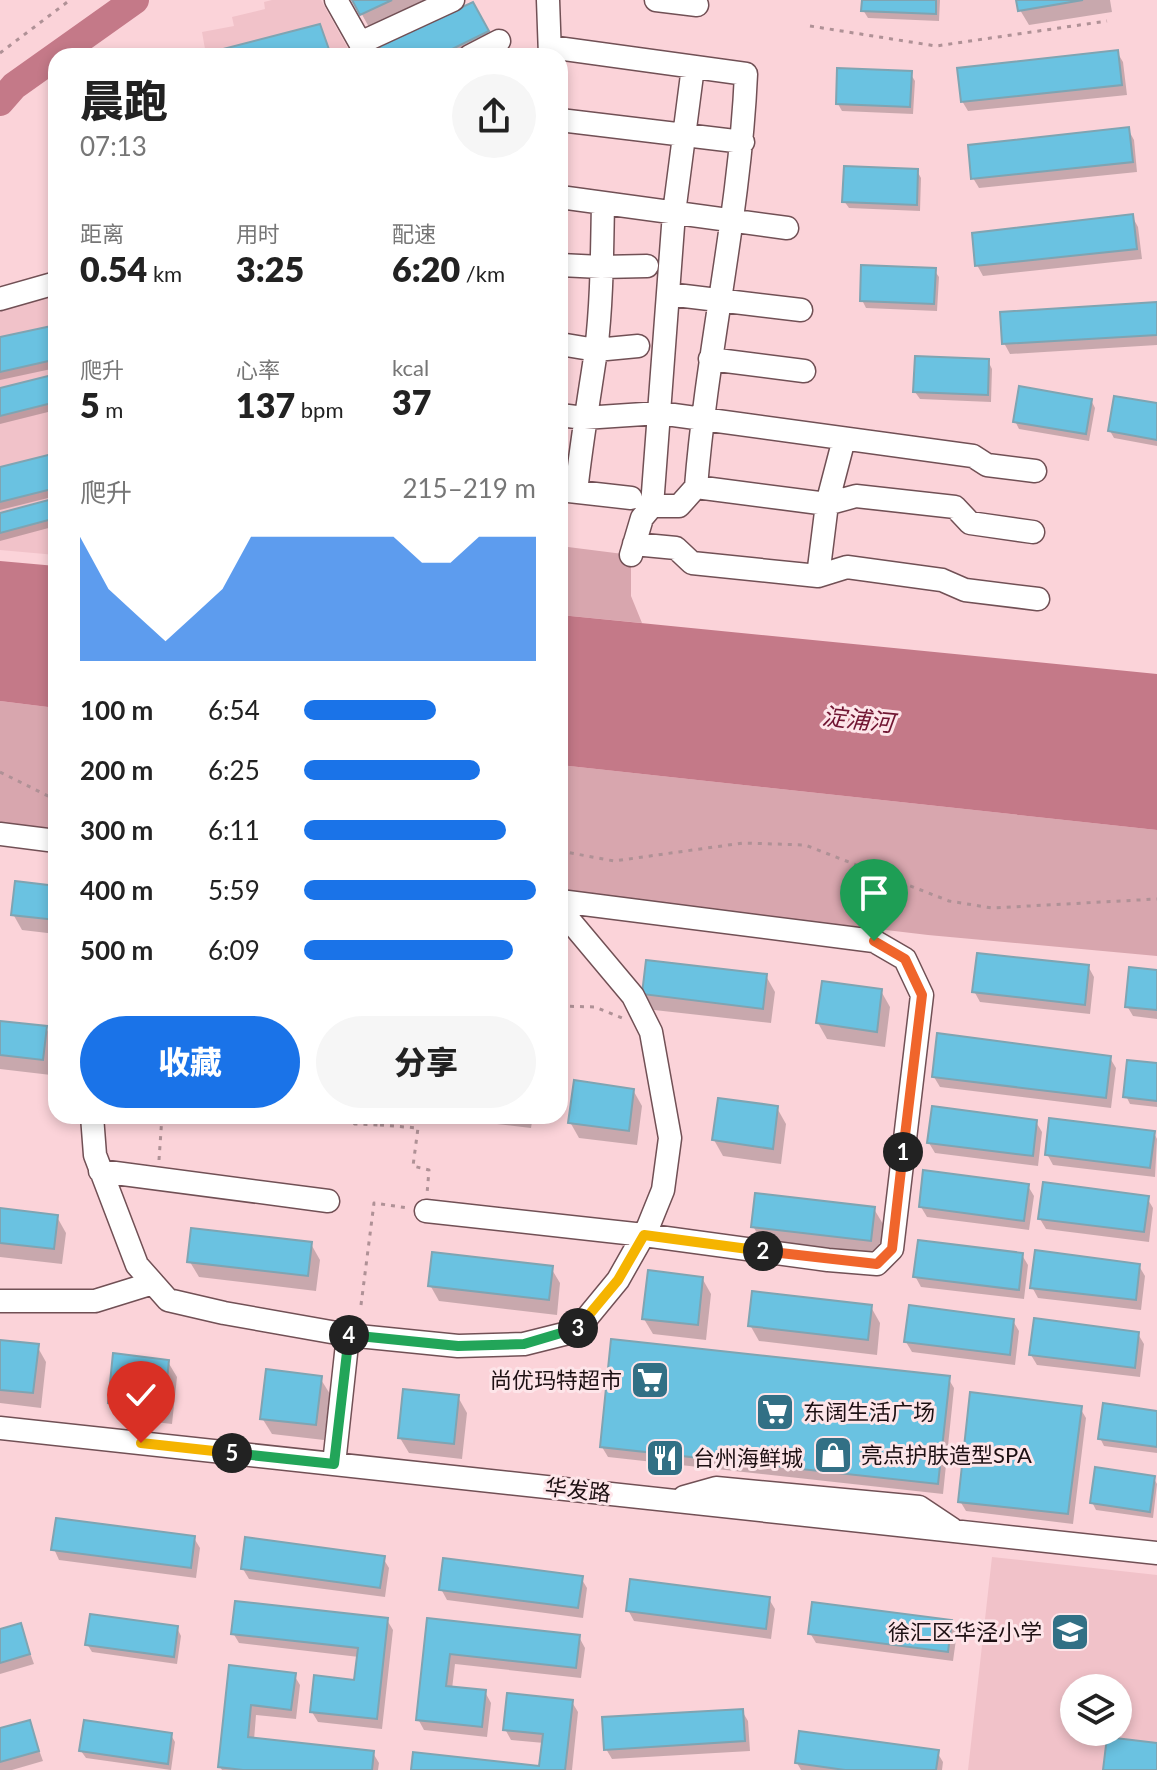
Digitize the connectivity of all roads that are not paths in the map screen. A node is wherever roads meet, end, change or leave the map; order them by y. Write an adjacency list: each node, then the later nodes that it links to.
1 (336, 0): 7 (street)
2 (453, 0): 8 (street)
3 (548, 0): 10 (street)
4 (656, 0): 5 (street)
5 (697, 5)
6 (499, 41): 9 (street)
7 (363, 48)
8 (368, 48)
9 (485, 48)
10 (550, 48)
11 (568, 54): 12 (street)
12 (693, 67): 14 (street); 15 (street)
13 (568, 121): 14 (street)
14 (684, 135): 15 (street); 18 (street)
15 (743, 142): 19 (street)
16 (568, 198): 17 (street)
17 (603, 203): 18 (street); 23 (street)
18 (674, 213): 19 (street); 25 (street)
19 (731, 221): 20 (street); 27 (street)
20 (787, 228)
21 (568, 265): 23 (street)
22 (647, 266): 23 (street)
23 (601, 267): 31 (street)
24 (48, 285): 26 (street)
25 (668, 294): 27 (street); 34 (street)
26 (0, 299)
27 (719, 300): 28 (street); 32 (street)
28 (801, 310)
29 (568, 345): 31 (street)
30 (638, 346): 31 (street)
31 (596, 350): 36 (street)
32 (710, 359): 33 (street); 37 (street)
33 (804, 371)
34 (659, 413): 36 (street); 37 (street); 42 (street)
35 (568, 416): 36 (street)
36 (584, 418): 41 (street)
37 (702, 419): 38 (street); 40 (street)
38 (844, 439): 39 (street); 43 (street)
39 (1035, 471)
40 (696, 487): 42 (street); 43 (street)
41 (568, 491): 42 (street)
42 (642, 502): 45 (street)
43 (827, 504): 44 (street); 45 (street)
44 (1033, 532)
45 (818, 576): 46 (street)
46 (1038, 599)
47 (0, 834): 48 (street)
48 (48, 840)
49 (568, 902): 55 (street)
50 (568, 919): 55 (street)
51 (93, 1124): 52 (street)
52 (100, 1171): 53 (street); 56 (street)
53 (328, 1201)
54 (426, 1211): 55 (street)
55 (644, 1235): 58 (street)
56 (153, 1283): 57 (street); 58 (street)
57 (0, 1301)
58 (348, 1335): 60 (street)
59 (0, 1428): 60 (street, 华发路)
60 (334, 1464): 61 (street, 华发路)
61 (1157, 1553)

